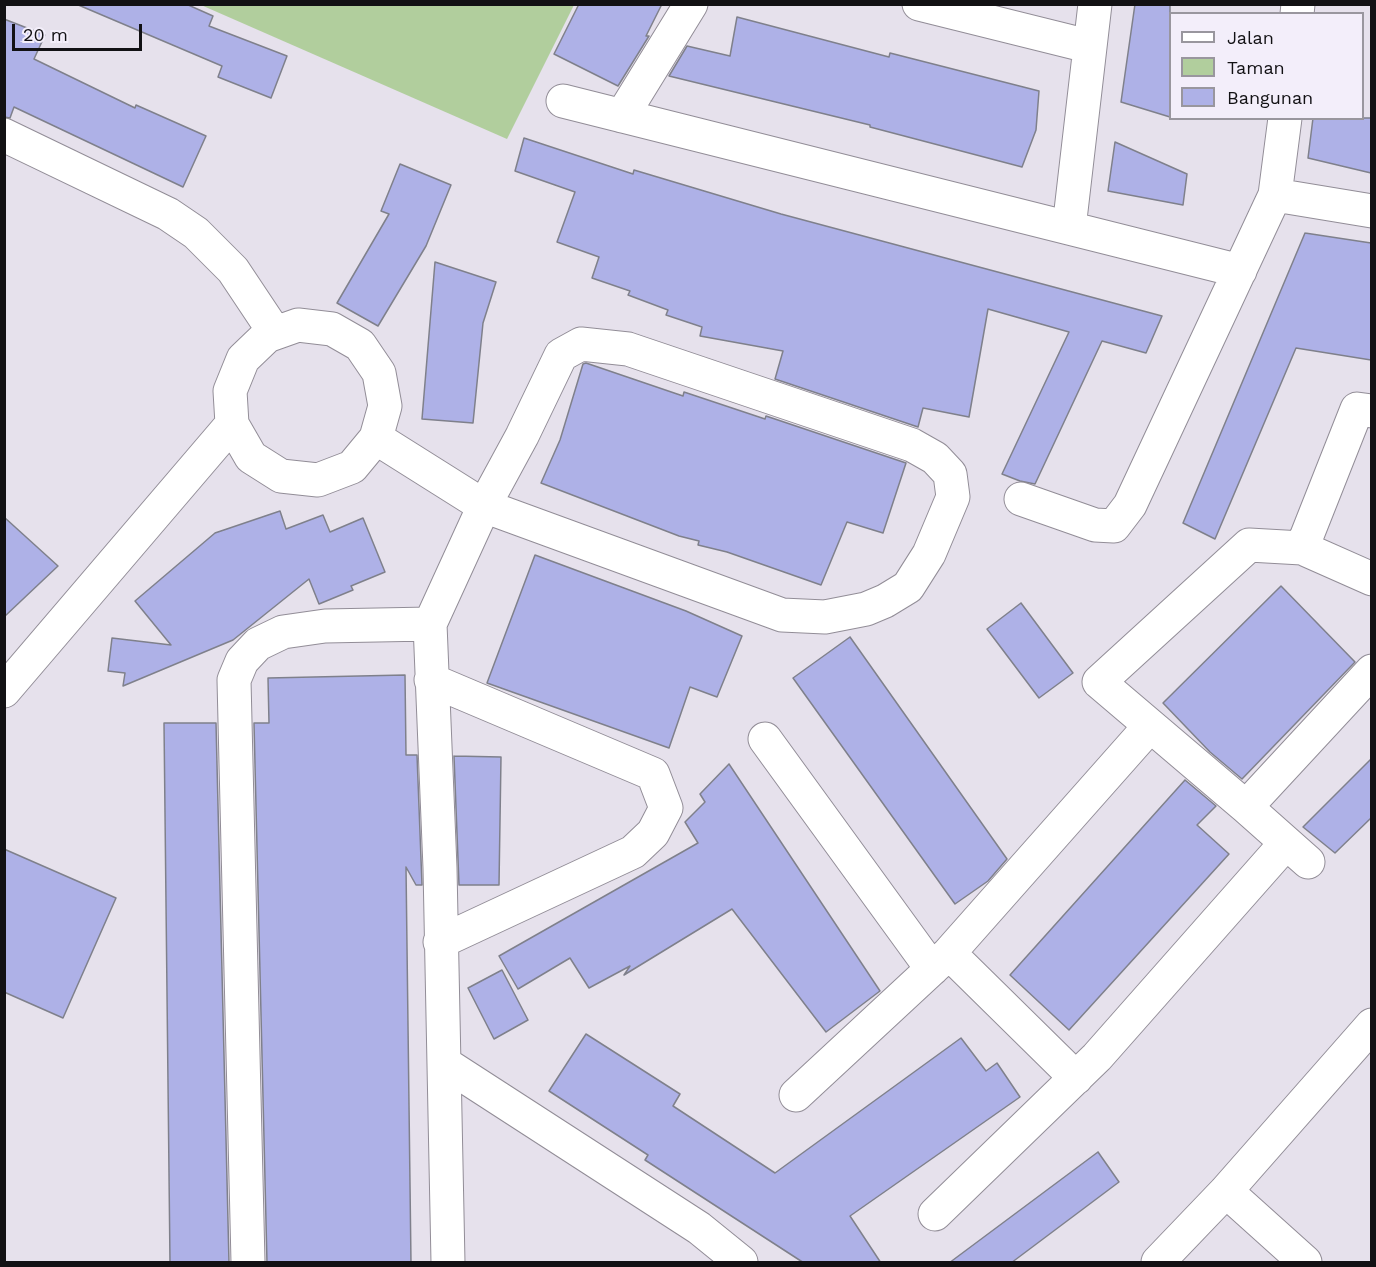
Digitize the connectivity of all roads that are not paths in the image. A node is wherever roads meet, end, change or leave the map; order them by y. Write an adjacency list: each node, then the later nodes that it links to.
1 (691, 4): 6 (street)
2 (919, 4): 4 (street)
3 (1095, 4): 4 (street)
4 (1088, 46): 11 (street)
5 (562, 101): 6 (street)
6 (622, 116): 11 (street)
7 (1285, 120): 9 (street)
8 (4, 135): 13 (street)
9 (1275, 195): 10 (street); 12 (street)
10 (1371, 211)
11 (1069, 228): 12 (street)
12 (1240, 271): 17 (street)
13 (275, 333): 15 (street); 16 (street)
14 (1371, 411): 19 (street)
15 (232, 424): 16 (street); 24 (street)
16 (376, 438): 18 (street)
17 (1021, 499)
18 (484, 506): 18 (street); 21 (street)
19 (1302, 548): 20 (street); 25 (street)
20 (1371, 579)
21 (430, 624): 23 (street); 37 (street)
22 (1371, 671): 27 (street)
23 (431, 681): 28 (street); 28 (street)
24 (4, 691)
25 (1150, 726): 27 (street); 29 (street)
26 (765, 739): 29 (street)
27 (1246, 807): 32 (street)
28 (440, 942): 31 (street)
29 (940, 961): 32 (street); 33 (street)
30 (1367, 1039): 34 (street)
31 (444, 1063): 36 (street); 38 (street)
32 (1076, 1078): 35 (street)
33 (796, 1095)
34 (1226, 1191): 39 (street); 40 (street)
35 (935, 1214)
36 (449, 1262)
37 (248, 1263)
38 (741, 1263)
39 (1158, 1263)
40 (1305, 1263)

